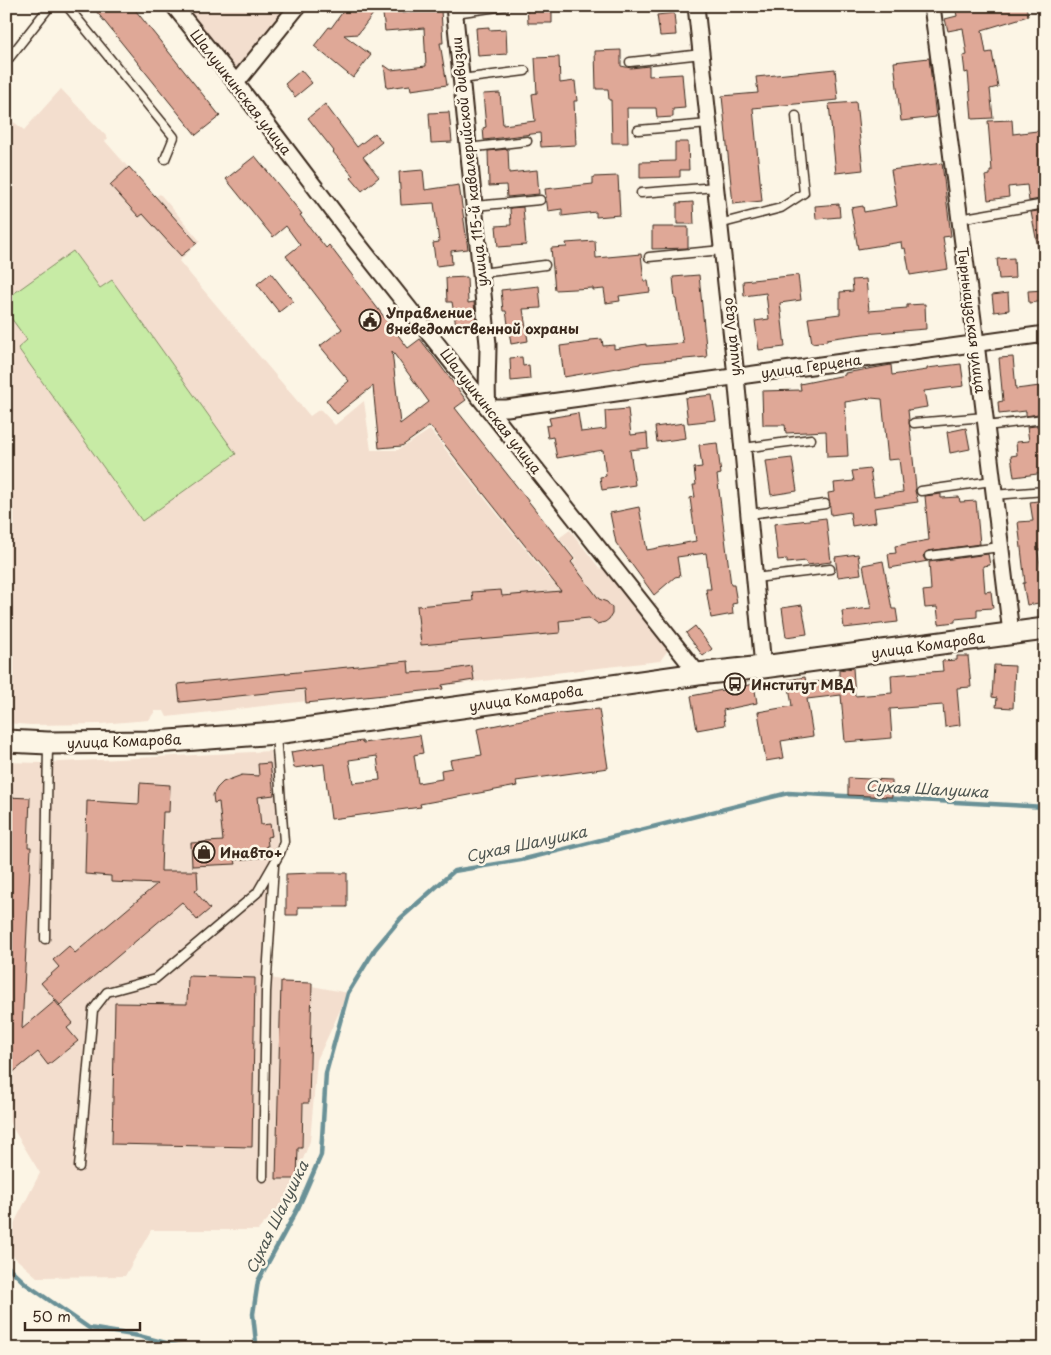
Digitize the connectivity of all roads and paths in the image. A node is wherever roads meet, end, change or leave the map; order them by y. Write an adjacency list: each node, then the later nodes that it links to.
1 (50, 6): 10 (lane)
2 (66, 6): 20 (lane)
3 (174, 6): 14 (street, Шалушкинская улица)
4 (298, 6): 14 (street)
5 (505, 6): 8 (lane)
6 (696, 6): 9 (street, улица Лазо)
7 (932, 6): 26 (street, Тырныаузская улица)
8 (454, 10): 13 (street, улица 115-й кавалерийской дивизии)
9 (702, 54): 11 (lane); 16 (street, улица Лазо)
10 (6, 62)
11 (630, 62)
12 (525, 71): 13 (lane)
13 (461, 80): 19 (street, улица 115-й кавалерийской дивизии)
14 (236, 83): 35 (street, Шалушкинская улица)
15 (796, 116): 27 (lane)
16 (709, 124): 17 (lane); 21 (street, улица Лазо)
17 (638, 130)
18 (527, 141): 19 (lane)
19 (468, 148): 25 (street, улица 115-й кавалерийской дивизии)
20 (165, 159)
21 (716, 187): 22 (lane); 27 (street, улица Лазо)
22 (641, 193)
23 (540, 200): 25 (lane)
24 (1045, 204): 26 (lane)
25 (474, 206): 31 (street, улица 115-й кавалерийской дивизии)
26 (959, 219): 33 (street, Тырныаузская улица)
27 (719, 224): 28 (street, улица Лазо)
28 (722, 250): 29 (lane); 34 (street, улица Лазо)
29 (649, 257)
30 (545, 265): 31 (lane)
31 (480, 273): 35 (street, улица 115-й кавалерийской дивизии)
32 (1045, 334): 33 (street, улица Герцена)
33 (976, 343): 34 (street, улица Герцена); 37 (street, Тырныаузская улица)
34 (736, 376): 35 (street, улица Герцена); 40 (street, улица Лазо)
35 (488, 408): 53 (street, Шалушкинская улица)
36 (1044, 419): 37 (lane)
37 (985, 421): 38 (lane); 41 (street, Тырныаузская улица)
38 (914, 423)
39 (811, 439): 40 (lane)
40 (743, 448): 45 (street, улица Лазо)
41 (992, 488): 42 (lane); 43 (lane); 46 (street, Тырныаузская улица)
42 (921, 491)
43 (1045, 491)
44 (825, 504): 45 (lane)
45 (749, 514): 49 (street, улица Лазо)
46 (1000, 547): 47 (lane); 51 (street, Тырныаузская улица)
47 (929, 556)
48 (830, 569): 49 (lane)
49 (754, 578): 52 (street, улица Лазо)
50 (1045, 629): 51 (main road, улица Комарова)
51 (1011, 633): 52 (main road, улица Комарова)
52 (763, 667): 53 (main road, улица Комарова)
53 (698, 674): 54 (main road, улица Комарова)
54 (276, 733): 56 (main road, улица Комарова); 57 (lane)
55 (6, 741): 56 (main road, улица Комарова)
56 (48, 743): 58 (lane)
57 (274, 864): 59 (lane); 60 (lane)
58 (45, 940)
59 (79, 1167)
60 (263, 1177)

